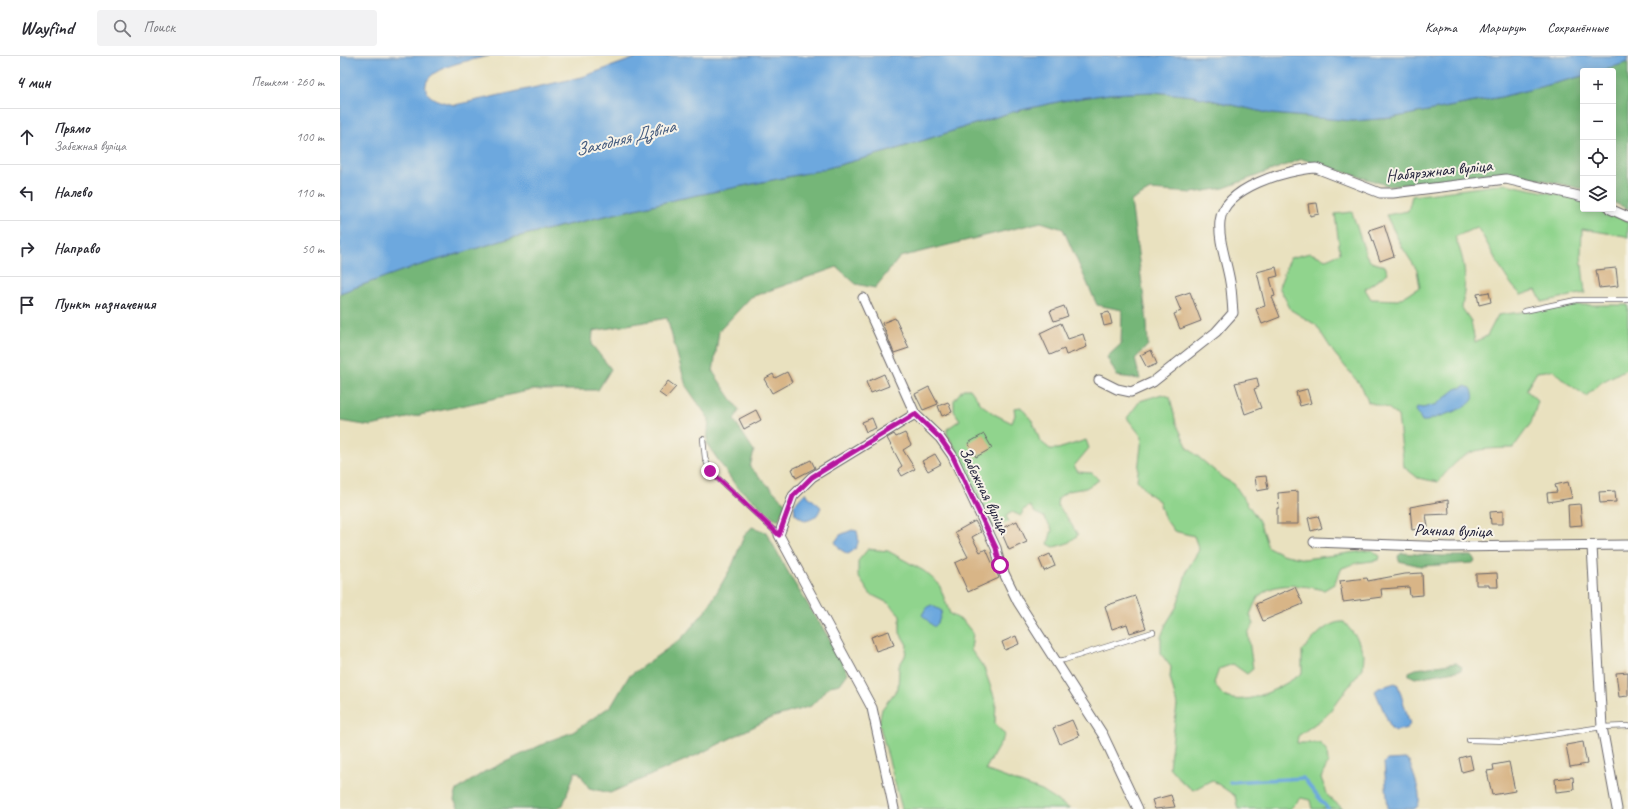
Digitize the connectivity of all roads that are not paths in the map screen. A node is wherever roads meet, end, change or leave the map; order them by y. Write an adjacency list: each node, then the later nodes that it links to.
1 (1580, 196): 7 (street, Набярэжная вуліца)
2 (1616, 212): 3 (street)
3 (1628, 217)
4 (863, 298): 8 (street, Забежная вуліца)
5 (1628, 300): 6 (lane)
6 (1524, 311)
7 (1099, 380)
8 (915, 414): 10 (street); 15 (street, Забежная вуліца)
9 (703, 439): 10 (lane)
10 (779, 535): 20 (street)
11 (1314, 542): 12 (street, Рачная вуліца)
12 (1592, 546): 13 (street, Рачная вуліца); 17 (street)
13 (1628, 546)
14 (1153, 632): 15 (lane)
15 (1054, 661): 19 (street, Забежная вуліца)
16 (1628, 726): 17 (lane)
17 (1602, 727): 18 (lane); 21 (street)
18 (1469, 740)
19 (1138, 806)
20 (894, 809)
21 (1617, 809)

